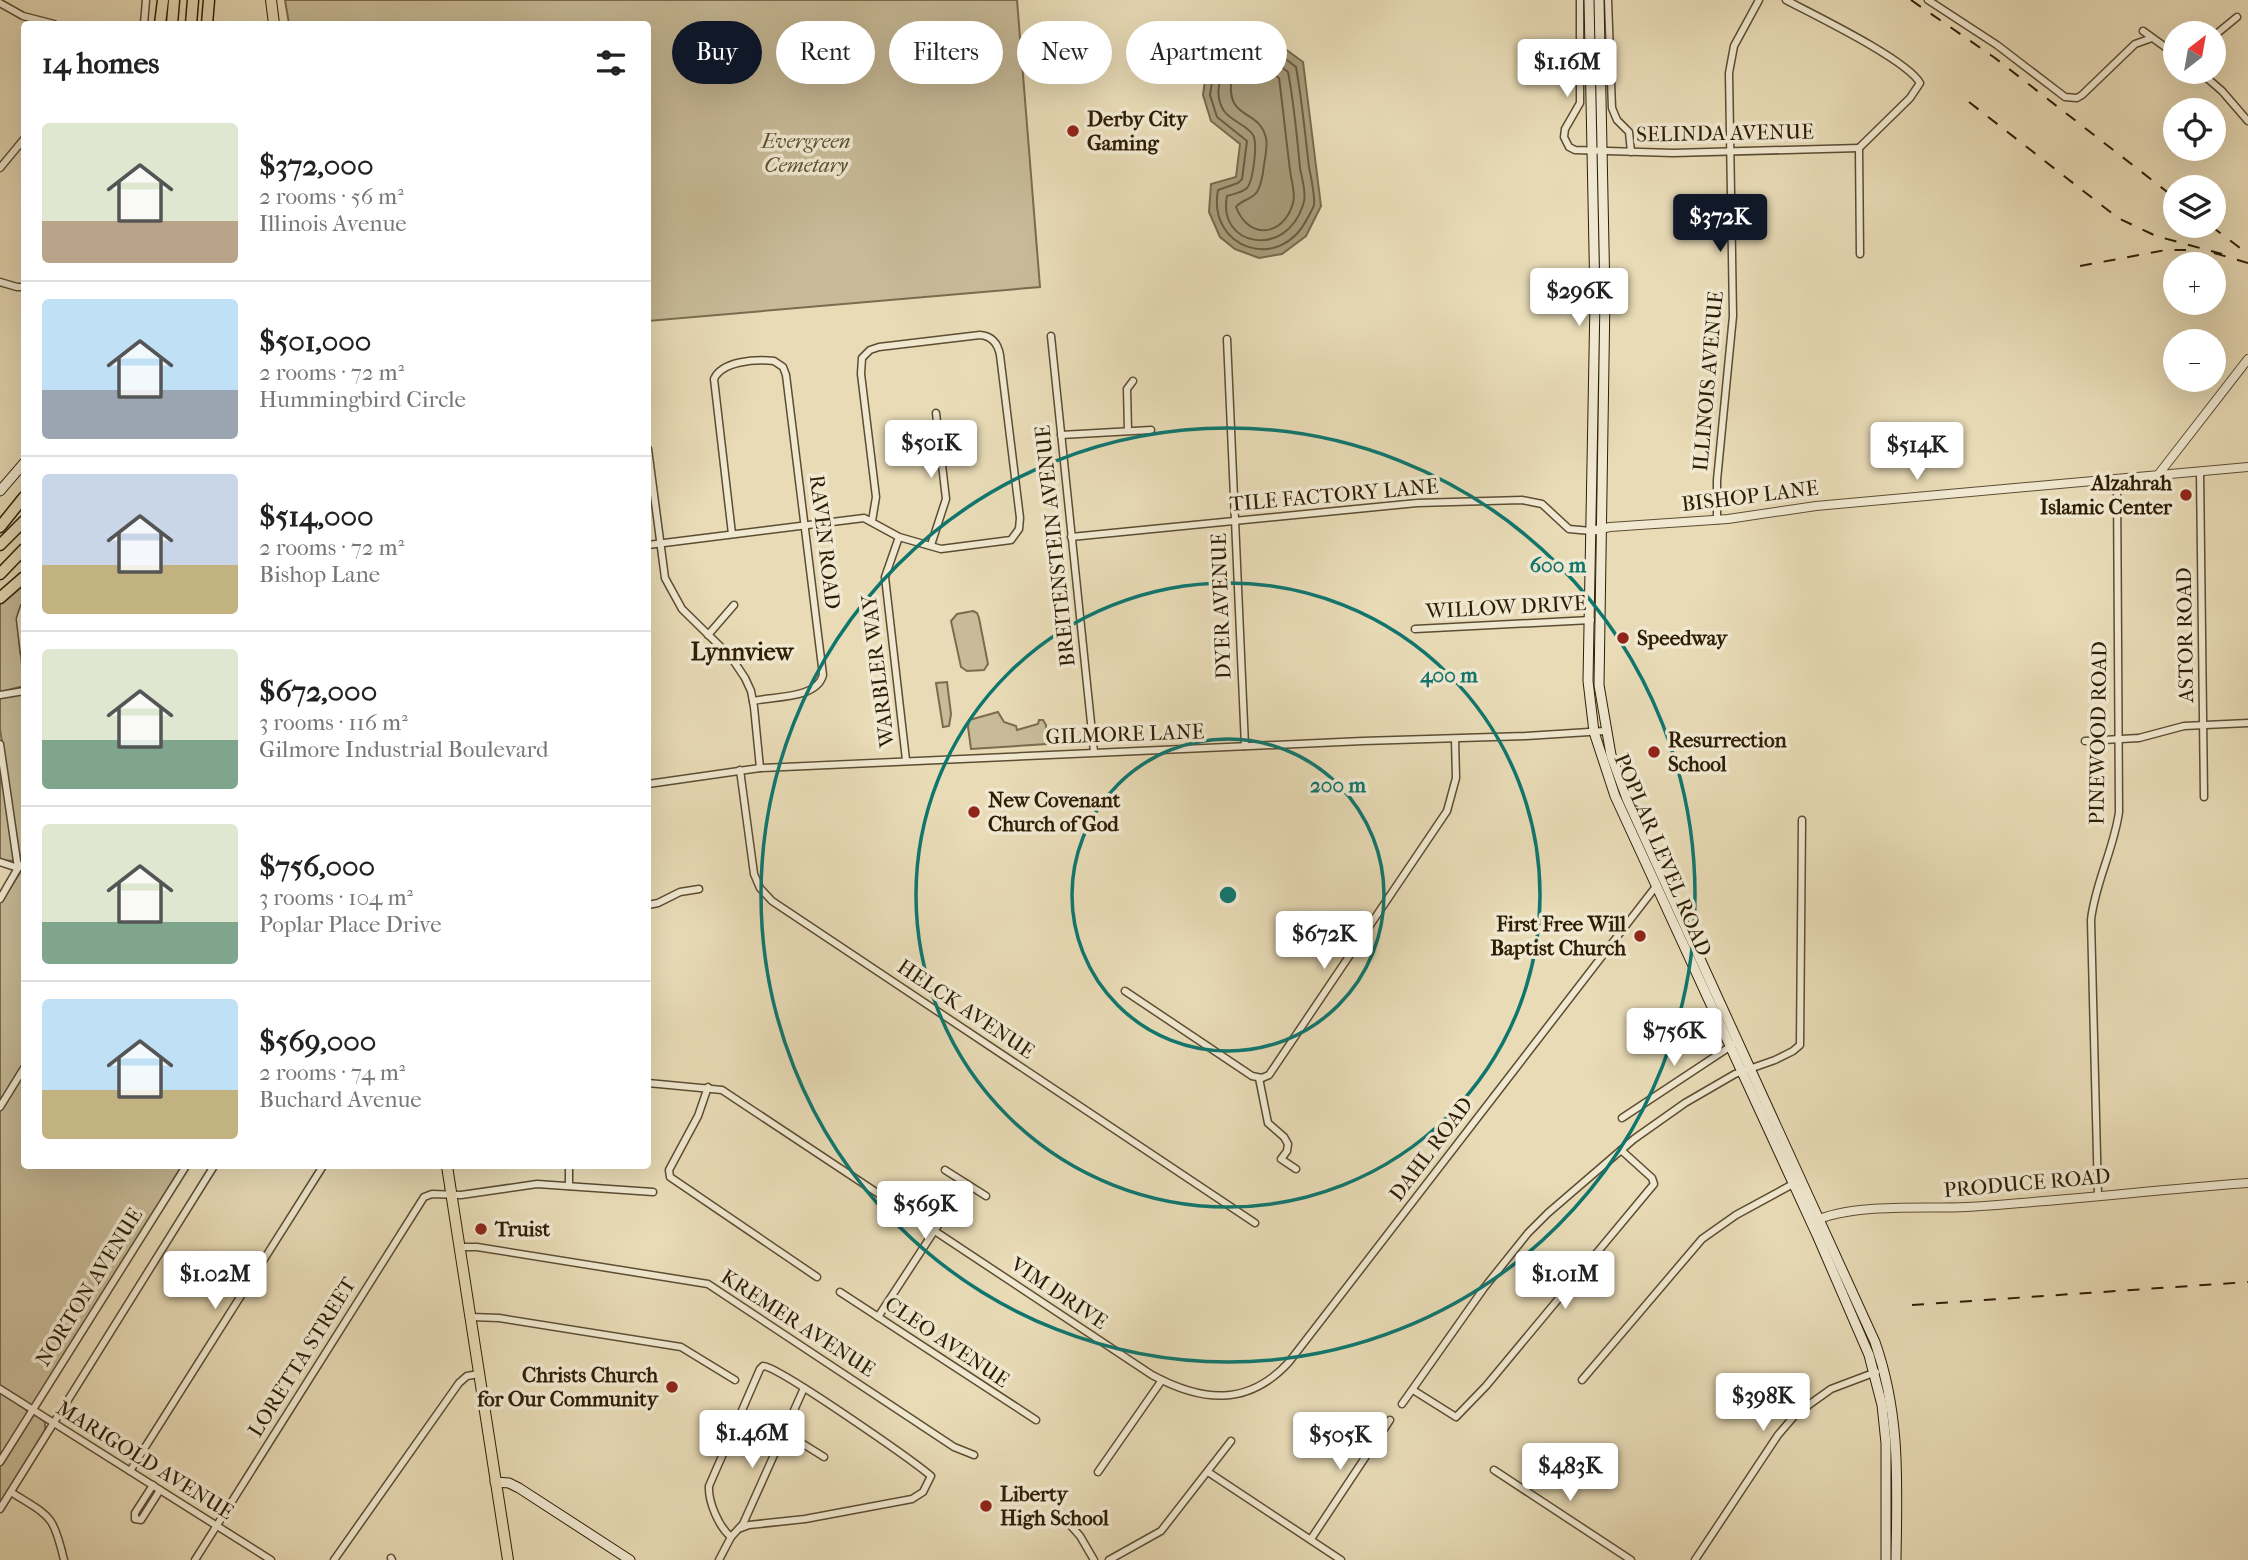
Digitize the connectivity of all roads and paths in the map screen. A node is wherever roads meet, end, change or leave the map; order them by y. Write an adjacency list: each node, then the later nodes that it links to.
1 (146, 0): 17 (street)
2 (163, 0): 18 (highway)
3 (174, 0): 19 (highway)
4 (193, 0): 20 (highway)
5 (209, 0): 21 (highway)
6 (271, 0): 22 (main road)
7 (1580, 0): 32 (street)
8 (1589, 0): 29 (main road, POPLAR LEVEL ROAD)
9 (1599, 0): 29 (main road, POPLAR LEVEL ROAD)
10 (1608, 0): 33 (street)
11 (1759, 0): 34 (street, ILLINOIS AVENUE)
12 (1786, 0): 31 (street)
13 (1928, 0): 25 (street)
14 (0, 3): 16 (street)
15 (2237, 17): 23 (street)
16 (42, 21)
17 (144, 21)
18 (160, 21)
19 (172, 21)
20 (191, 21)
21 (207, 21)
22 (274, 21)
23 (2226, 26)
24 (2143, 31): 25 (street)
25 (2152, 38): 26 (street)
26 (2163, 46)
27 (2214, 84): 28 (street)
28 (2248, 121)
29 (1597, 124): 32 (main road, POPLAR LEVEL ROAD)
30 (21, 143): 35 (street)
31 (1859, 148): 34 (street, SELINDA AVENUE); 36 (street)
32 (1597, 151): 33 (street, SELINDA AVENUE); 61 (main road, POPLAR LEVEL ROAD); 62 (main road, POPLAR LEVEL ROAD)
33 (1631, 152): 34 (street, SELINDA AVENUE)
34 (1730, 152): 55 (street, ILLINOIS AVENUE)
35 (0, 168)
36 (1860, 254)
37 (0, 282): 38 (street)
38 (21, 286)
39 (1051, 336): 46 (street, BREITENSTEIN AVENUE)
40 (1227, 339): 57 (street, DYER AVENUE)
41 (2248, 359): 51 (street)
42 (1133, 381): 45 (street)
43 (936, 414): 69 (street)
44 (1151, 430): 45 (street)
45 (1128, 431): 46 (street)
46 (1061, 435): 65 (street, BREITENSTEIN AVENUE)
47 (21, 466): 53 (main road)
48 (2248, 467): 49 (street, BISHOP LANE)
49 (2200, 472): 51 (street, BISHOP LANE); 83 (street, ASTOR ROAD)
50 (651, 475): 66 (street)
51 (2158, 475): 52 (street, BISHOP LANE)
52 (2117, 478): 55 (street, BISHOP LANE); 86 (street, PINEWOOD ROAD)
53 (0, 491)
54 (21, 501): 60 (highway)
55 (1717, 520): 61 (street, BISHOP LANE)
56 (872, 521): 59 (street); 64 (street); 69 (street)
57 (1235, 522): 62 (street, TILE FACTORY LANE); 65 (street, TILE FACTORY LANE); 90 (street, DYER AVENUE)
58 (21, 524): 67 (highway)
59 (805, 525): 63 (street); 63 (street, RAVEN ROAD); 81 (street, RAVEN ROAD)
60 (0, 527)
61 (1601, 529): 62 (street, BISHOP LANE); 76 (main road, POPLAR LEVEL ROAD)
62 (1591, 531): 75 (main road, POPLAR LEVEL ROAD)
63 (732, 534): 66 (street)
64 (899, 537): 69 (street); 92 (street, WARBLER WAY)
65 (1071, 537): 91 (street, BREITENSTEIN AVENUE)
66 (659, 544): 68 (street); 78 (street)
67 (0, 545)
68 (651, 545)
69 (930, 545)
70 (21, 552): 71 (highway)
71 (0, 574)
72 (21, 580): 73 (highway)
73 (0, 598)
74 (734, 605): 78 (street)
75 (1588, 620): 76 (street, WILLOW DRIVE); 77 (street, WILLOW DRIVE); 85 (main road, POPLAR LEVEL ROAD)
76 (1599, 620): 84 (main road, POPLAR LEVEL ROAD)
77 (1415, 629)
78 (708, 635): 81 (street)
79 (21, 692): 80 (street)
80 (0, 695)
81 (753, 701): 93 (street)
82 (2248, 723): 83 (street)
83 (2203, 724): 86 (street); 96 (street, ASTOR ROAD)
84 (1605, 731): 85 (street, GILMORE LANE); 102 (main road, POPLAR LEVEL ROAD)
85 (1594, 732): 87 (street, GILMORE LANE); 103 (main road, POPLAR LEVEL ROAD)
86 (2119, 738): 88 (street); 130 (street, PINEWOOD ROAD)
87 (1455, 739): 90 (street, GILMORE LANE); 111 (street)
88 (2085, 741)
89 (0, 744): 98 (street)
90 (1245, 746): 91 (street, GILMORE LANE)
91 (1094, 752): 92 (street, GILMORE LANE)
92 (906, 760): 93 (street, GILMORE LANE)
93 (760, 768): 94 (street, GILMORE LANE)
94 (740, 770): 95 (street, GILMORE LANE); 133 (street, HELCK AVENUE)
95 (651, 784)
96 (2204, 797)
97 (1802, 820): 109 (street)
98 (21, 860)
99 (0, 862): 100 (street)
100 (21, 865)
101 (21, 866): 105 (street)
102 (1664, 881): 103 (street, DAHL ROAD); 108 (main road, POPLAR LEVEL ROAD)
103 (1655, 886): 108 (main road, POPLAR LEVEL ROAD); 148 (street, DAHL ROAD)
104 (699, 889): 106 (street)
105 (0, 898)
106 (651, 904)
107 (1125, 991): 111 (street)
108 (1734, 1044): 109 (main road, POPLAR LEVEL ROAD); 115 (street)
109 (1746, 1070): 116 (street); 126 (main road, POPLAR LEVEL ROAD); 132 (main road, POPLAR LEVEL ROAD)
110 (21, 1073): 114 (street)
111 (1259, 1078): 123 (street)
112 (651, 1083): 113 (street, VIM DRIVE)
113 (708, 1087): 134 (street, VIM DRIVE); 136 (street)
114 (0, 1107)
115 (1622, 1118)
116 (1621, 1150): 147 (street); 147 (street)
117 (184, 1169): 150 (street, NORTON AVENUE)
118 (212, 1169): 153 (street, NORTON AVENUE)
119 (321, 1169): 162 (street)
120 (448, 1169): 129 (main road)
121 (569, 1169): 127 (street)
122 (945, 1170): 125 (street)
123 (1296, 1170)
124 (2248, 1183): 130 (street, PRODUCE ROAD)
125 (965, 1184): 131 (street); 134 (street)
126 (1793, 1184): 132 (main road, POPLAR LEVEL ROAD); 144 (street)
127 (569, 1186): 128 (street, LORETTA STREET); 129 (street, LORETTA STREET)
128 (653, 1192)
129 (452, 1194): 135 (main road); 171 (street, LORETTA STREET)
130 (2098, 1195): 132 (street, PRODUCE ROAD)
131 (986, 1196)
132 (1816, 1220): 140 (main road, POPLAR LEVEL ROAD)
133 (1255, 1223)
134 (935, 1231): 139 (street); 143 (street, VIM DRIVE)
135 (461, 1247): 138 (main road); 158 (street, KREMER AVENUE)
136 (817, 1277)
137 (840, 1292): 139 (street, CLEO AVENUE)
138 (471, 1317): 141 (main road); 142 (street)
139 (878, 1317): 151 (street, CLEO AVENUE)
140 (1879, 1372): 156 (main road, POPLAR LEVEL ROAD); 157 (main road, POPLAR LEVEL ROAD); 186 (street)
141 (479, 1374): 165 (main road); 179 (street)
142 (735, 1380)
143 (1162, 1380): 148 (street, VIM DRIVE); 163 (street)
144 (1582, 1380)
145 (804, 1388): 154 (street); 172 (street); 173 (street)
146 (0, 1389): 150 (street, MARIGOLD AVENUE)
147 (1413, 1390): 149 (street)
148 (1199, 1394)
149 (1402, 1404)
150 (33, 1410): 153 (street, MARIGOLD AVENUE); 160 (street, NORTON AVENUE)
151 (1036, 1420)
152 (1390, 1420): 174 (street)
153 (53, 1423): 162 (street, MARIGOLD AVENUE); 168 (street, NORTON AVENUE)
154 (784, 1432): 159 (street); 172 (street)
155 (1231, 1441): 164 (street)
156 (1886, 1449): 157 (main road); 187 (main road, POPLAR LEVEL ROAD)
157 (1897, 1449): 188 (main road, POPLAR LEVEL ROAD)
158 (974, 1455)
159 (824, 1457)
160 (0, 1462)
161 (1494, 1470): 185 (street)
162 (130, 1471): 166 (street, MARIGOLD AVENUE)
163 (1098, 1472)
164 (1208, 1472): 174 (street); 184 (street)
165 (495, 1482): 180 (main road); 181 (main road)
166 (153, 1485): 167 (street, MARIGOLD AVENUE); 167 (street)
167 (160, 1490): 171 (street, MARIGOLD AVENUE)
168 (11, 1492): 169 (street, NORTON AVENUE); 176 (street)
169 (0, 1509)
170 (1063, 1517): 183 (street)
171 (216, 1525): 177 (street, LORETTA STREET); 178 (street, MARIGOLD AVENUE)
172 (741, 1528): 173 (street)
173 (732, 1537): 182 (street)
174 (1311, 1539): 175 (street)
175 (1336, 1559)
176 (64, 1560)
177 (195, 1560)
178 (271, 1560)
179 (334, 1560)
180 (508, 1560)
181 (630, 1560)
182 (719, 1560)
183 (1094, 1560)
184 (1109, 1560)
185 (1631, 1560)
186 (1695, 1560)
187 (1886, 1560)
188 (1896, 1560)

